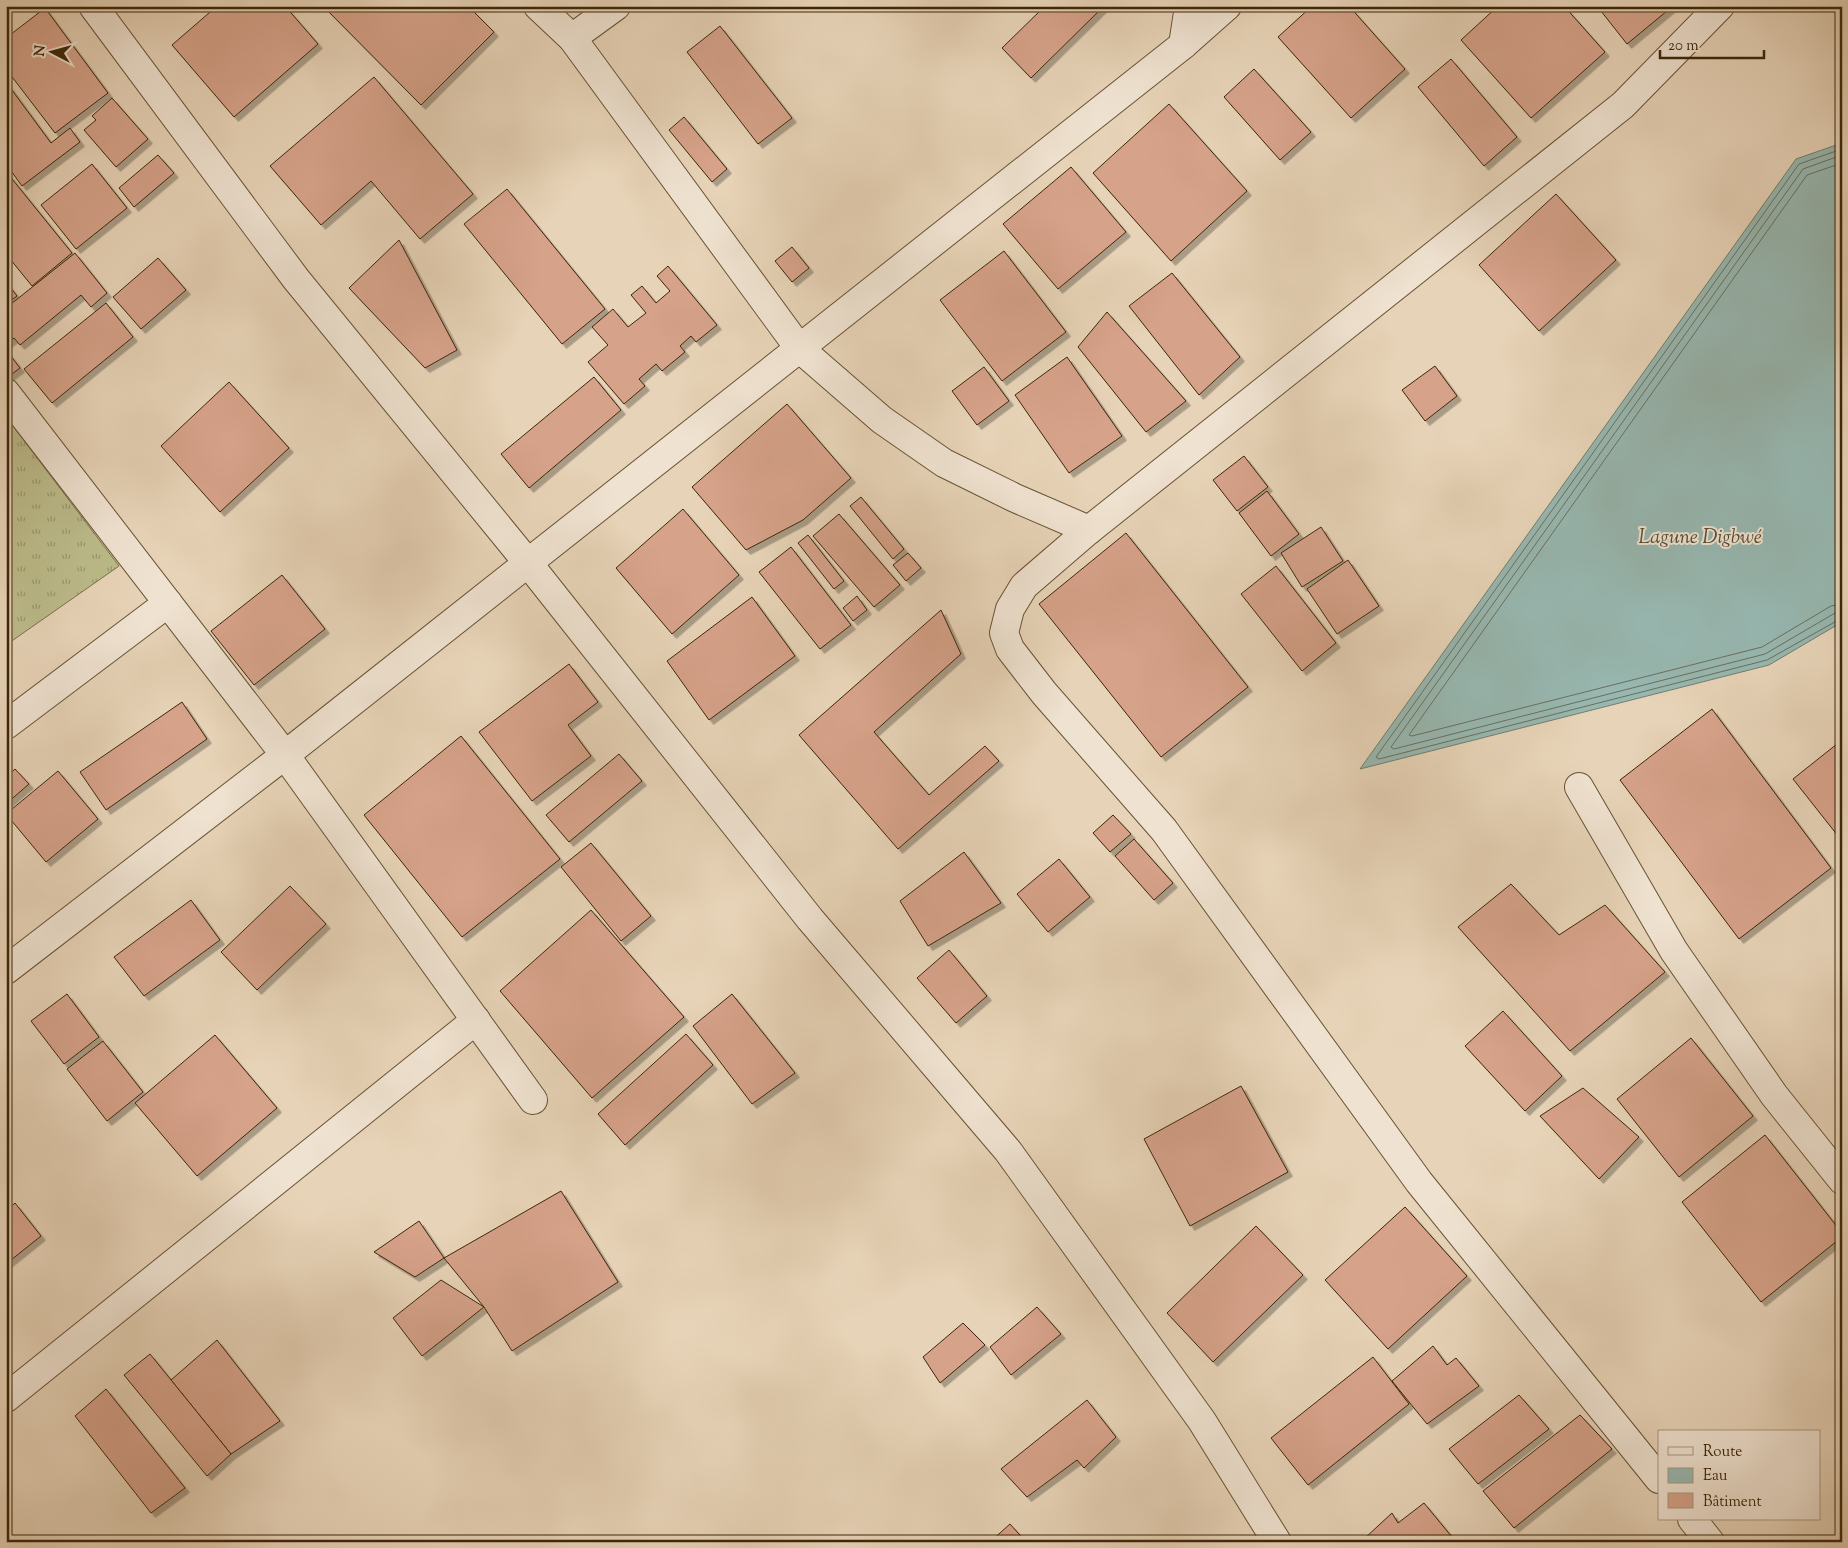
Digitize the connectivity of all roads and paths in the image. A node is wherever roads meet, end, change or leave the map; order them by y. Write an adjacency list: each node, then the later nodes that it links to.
1 (93, 6): 12 (street)
2 (538, 6): 7 (street)
3 (616, 6): 7 (street)
4 (1189, 6): 8 (street)
5 (1227, 6): 8 (street)
6 (1720, 6): 11 (street)
7 (572, 38): 9 (street)
8 (1183, 45): 9 (street)
9 (799, 348): 11 (street); 12 (street)
10 (6, 393): 13 (street)
11 (1089, 530): 22 (street)
12 (528, 563): 15 (street); 24 (street)
13 (168, 602): 14 (street); 15 (street)
14 (6, 725)
15 (285, 755): 17 (street); 18 (street)
16 (1579, 787): 20 (street)
17 (6, 970)
18 (476, 1020): 19 (street); 21 (street)
19 (534, 1100)
20 (1842, 1180)
21 (6, 1398)
22 (1658, 1478)
23 (1693, 1520): 25 (street)
24 (1277, 1542)
25 (1710, 1542)

